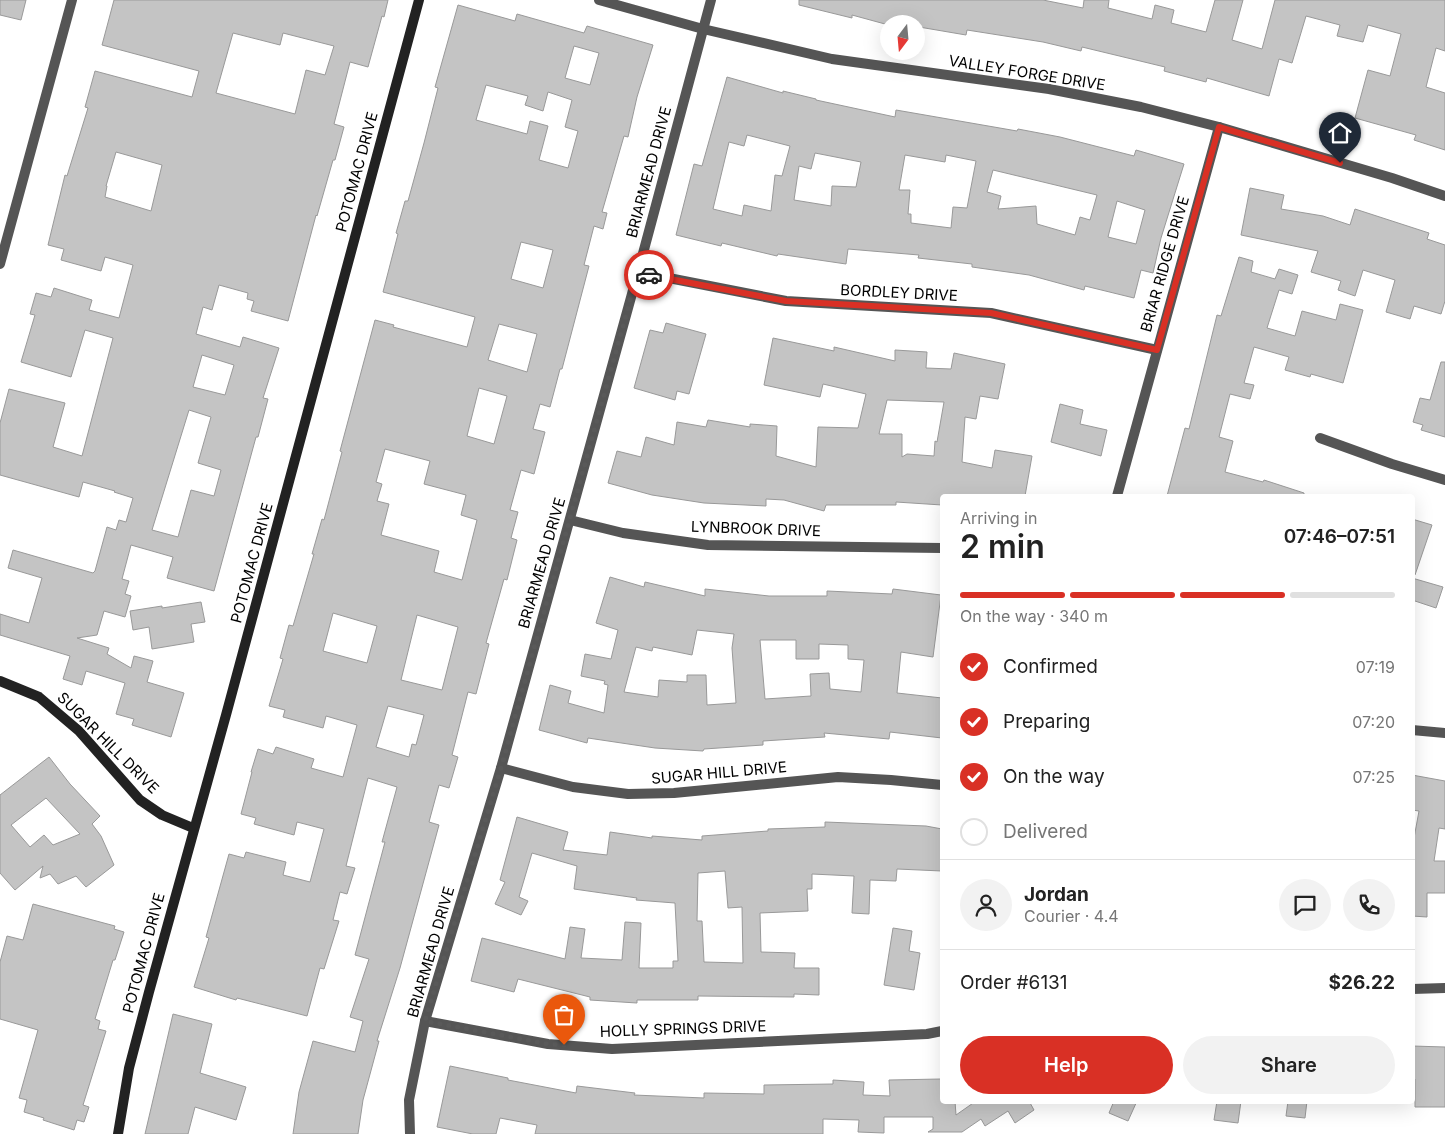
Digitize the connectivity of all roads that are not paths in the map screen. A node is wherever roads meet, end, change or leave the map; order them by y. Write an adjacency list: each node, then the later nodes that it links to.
1 (72, 0): 8 (street)
2 (419, 0): 21 (street, POTOMAC DRIVE)
3 (599, 0): 5 (street, VALLEY FORGE DRIVE)
4 (711, 0): 5 (street, BRIARMEAD DRIVE)
5 (703, 29): 6 (street, VALLEY FORGE DRIVE); 9 (street, BRIARMEAD DRIVE)
6 (1219, 127): 7 (street, VALLEY FORGE DRIVE); 10 (street, BRIAR RIDGE DRIVE)
7 (1445, 196)
8 (0, 264)
9 (638, 272): 10 (street, BORDLEY DRIVE); 14 (street, BRIARMEAD DRIVE)
10 (1157, 350): 13 (street, BRIAR RIDGE DRIVE)
11 (1320, 438): 12 (street)
12 (1445, 480)
13 (1118, 494)
14 (570, 520): 15 (street, LYNBROOK DRIVE); 19 (street, BRIARMEAD DRIVE)
15 (940, 548)
16 (0, 681): 21 (street, SUGAR HILL DRIVE)
17 (1415, 730): 18 (street)
18 (1445, 733)
19 (501, 768): 20 (street, SUGAR HILL DRIVE); 24 (street, BRIARMEAD DRIVE)
20 (940, 785)
21 (193, 828): 26 (street, POTOMAC DRIVE)
22 (1445, 988): 23 (street)
23 (1415, 990)
24 (425, 1021): 25 (street, HOLLY SPRINGS DRIVE); 27 (street, BRIARMEAD DRIVE)
25 (940, 1031)
26 (118, 1134)
27 (410, 1134)

